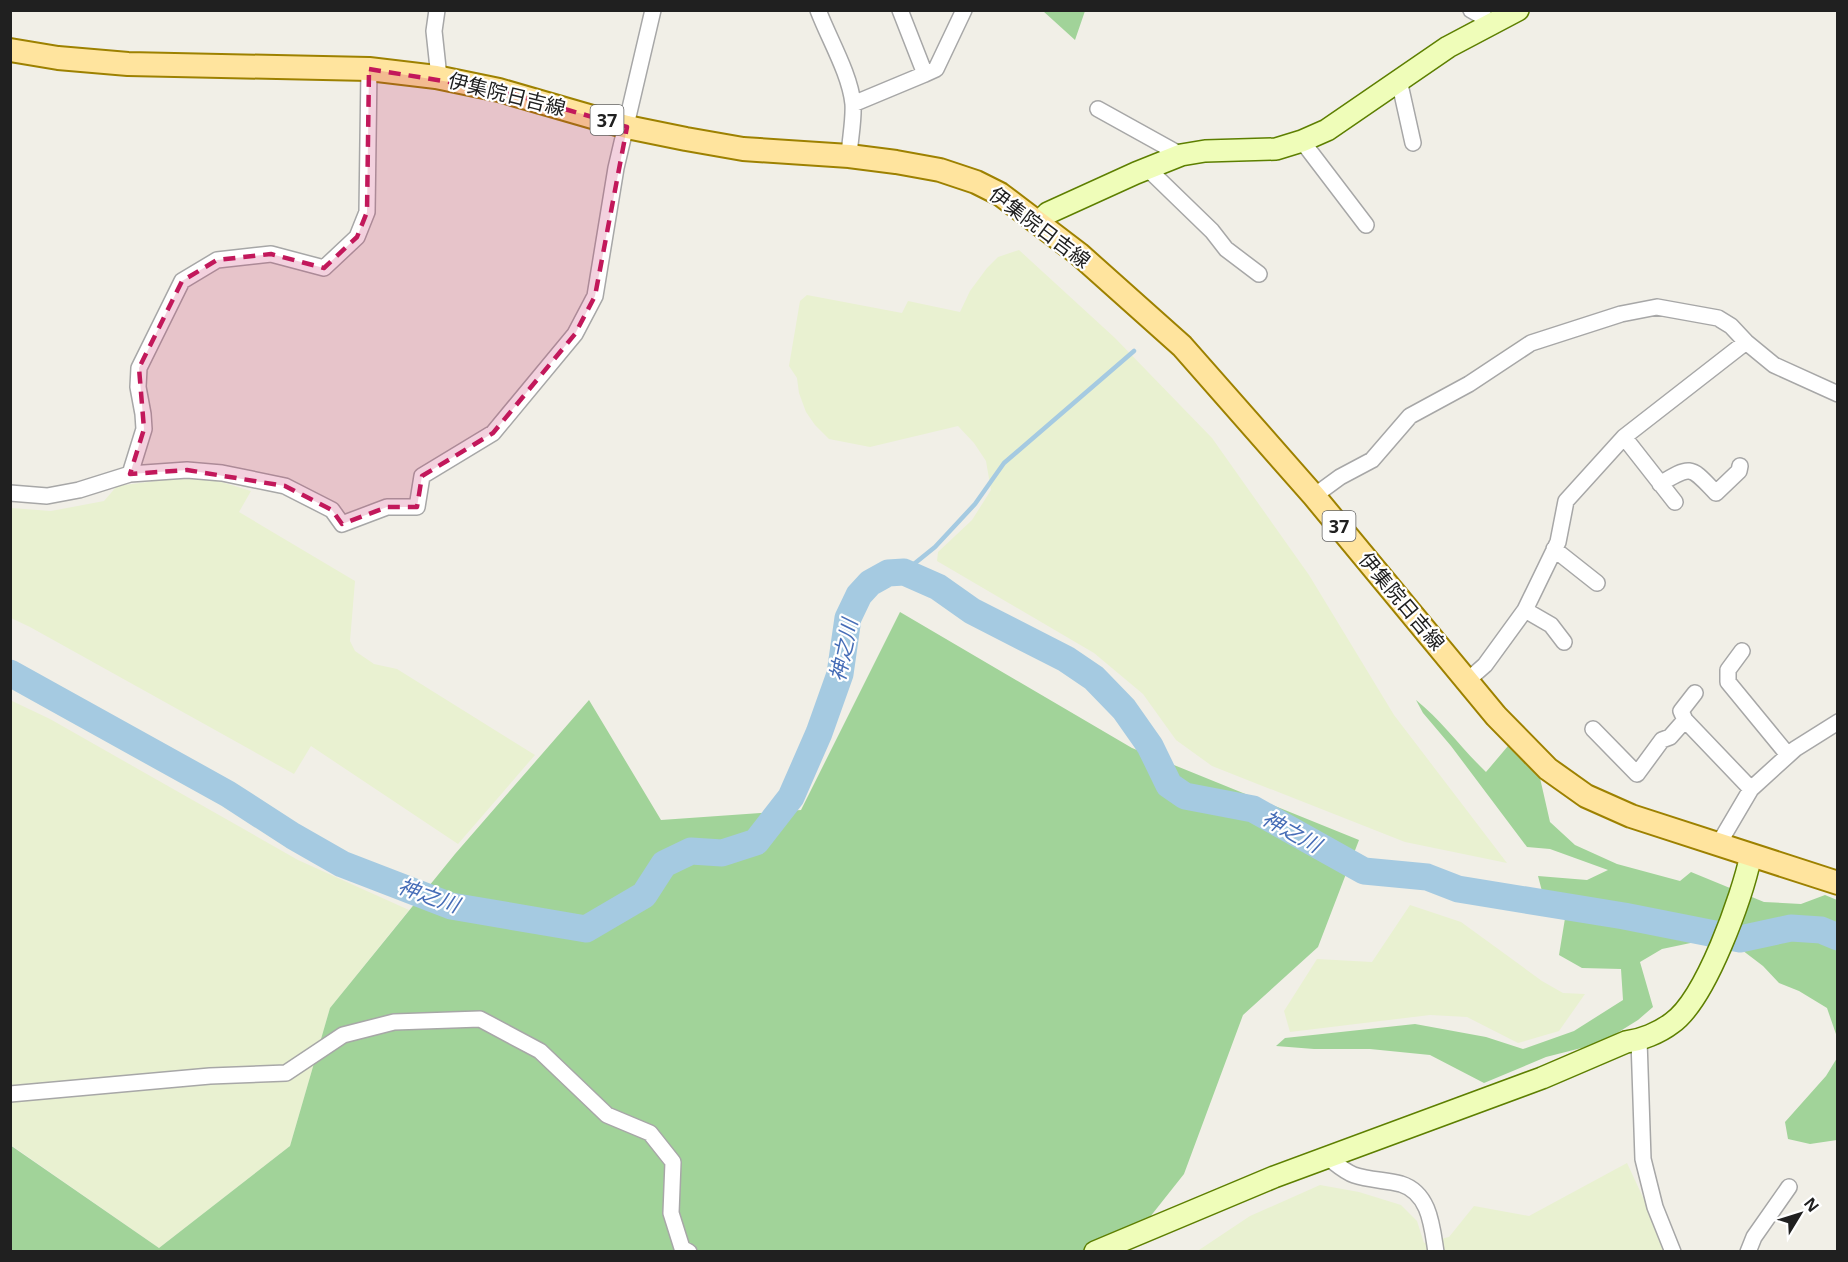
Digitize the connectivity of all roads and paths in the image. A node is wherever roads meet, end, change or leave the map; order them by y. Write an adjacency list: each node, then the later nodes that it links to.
1 (437, 10): 12 (street)
2 (653, 10): 16 (street)
3 (818, 10): 14 (street)
4 (900, 10): 11 (street)
5 (964, 10): 11 (street)
6 (1471, 10): 8 (street)
7 (1518, 10): 8 (street)
8 (1496, 24): 13 (street)
9 (10, 50): 10 (main road, 伊集院日吉線 / 37)
10 (369, 69): 12 (main road, 伊集院日吉線 / 37); 29 (street)
11 (925, 74): 14 (street)
12 (436, 77): 16 (main road, 伊集院日吉線 / 37)
13 (1399, 80): 17 (street); 18 (street)
14 (853, 104): 20 (street)
15 (1098, 109): 19 (street)
16 (627, 126): 20 (main road, 伊集院日吉線 / 37); 29 (street)
17 (1302, 141): 19 (street); 23 (street)
18 (1413, 144)
19 (1181, 155): 21 (street)
20 (849, 156): 22 (main road, 伊集院日吉線 / 37)
21 (1147, 168): 22 (street); 24 (street)
22 (1038, 223): 32 (main road, 伊集院日吉線 / 37)
23 (1366, 225)
24 (1259, 274)
25 (1746, 342): 26 (street); 27 (street); 32 (street)
26 (1838, 394)
27 (1624, 437): 30 (street); 34 (street)
28 (1740, 466): 30 (street)
29 (130, 474): 31 (street)
30 (1660, 484): 33 (street)
31 (10, 493)
32 (1314, 496): 39 (main road, 伊集院日吉線 / 37)
33 (1675, 502)
34 (1554, 549): 35 (street); 36 (street)
35 (1598, 583)
36 (1525, 610): 37 (street); 39 (street)
37 (1564, 642)
38 (1742, 651): 44 (street)
39 (1468, 680): 46 (main road, 伊集院日吉線 / 37)
40 (1695, 693): 41 (street)
41 (1684, 720): 43 (street); 45 (street)
42 (1838, 722): 44 (street)
43 (1593, 729)
44 (1788, 755): 45 (street)
45 (1751, 789): 46 (street)
46 (1718, 845): 47 (main road, 伊集院日吉線 / 37)
47 (1751, 855): 48 (main road, 伊集院日吉線 / 37); 49 (street)
48 (1838, 883)
49 (1639, 1040): 51 (street); 56 (street)
50 (10, 1094): 53 (street)
51 (1327, 1157): 54 (street); 55 (street)
52 (1789, 1187): 57 (street)
53 (689, 1251)
54 (1095, 1251)
55 (1436, 1251)
56 (1673, 1251)
57 (1748, 1251)

